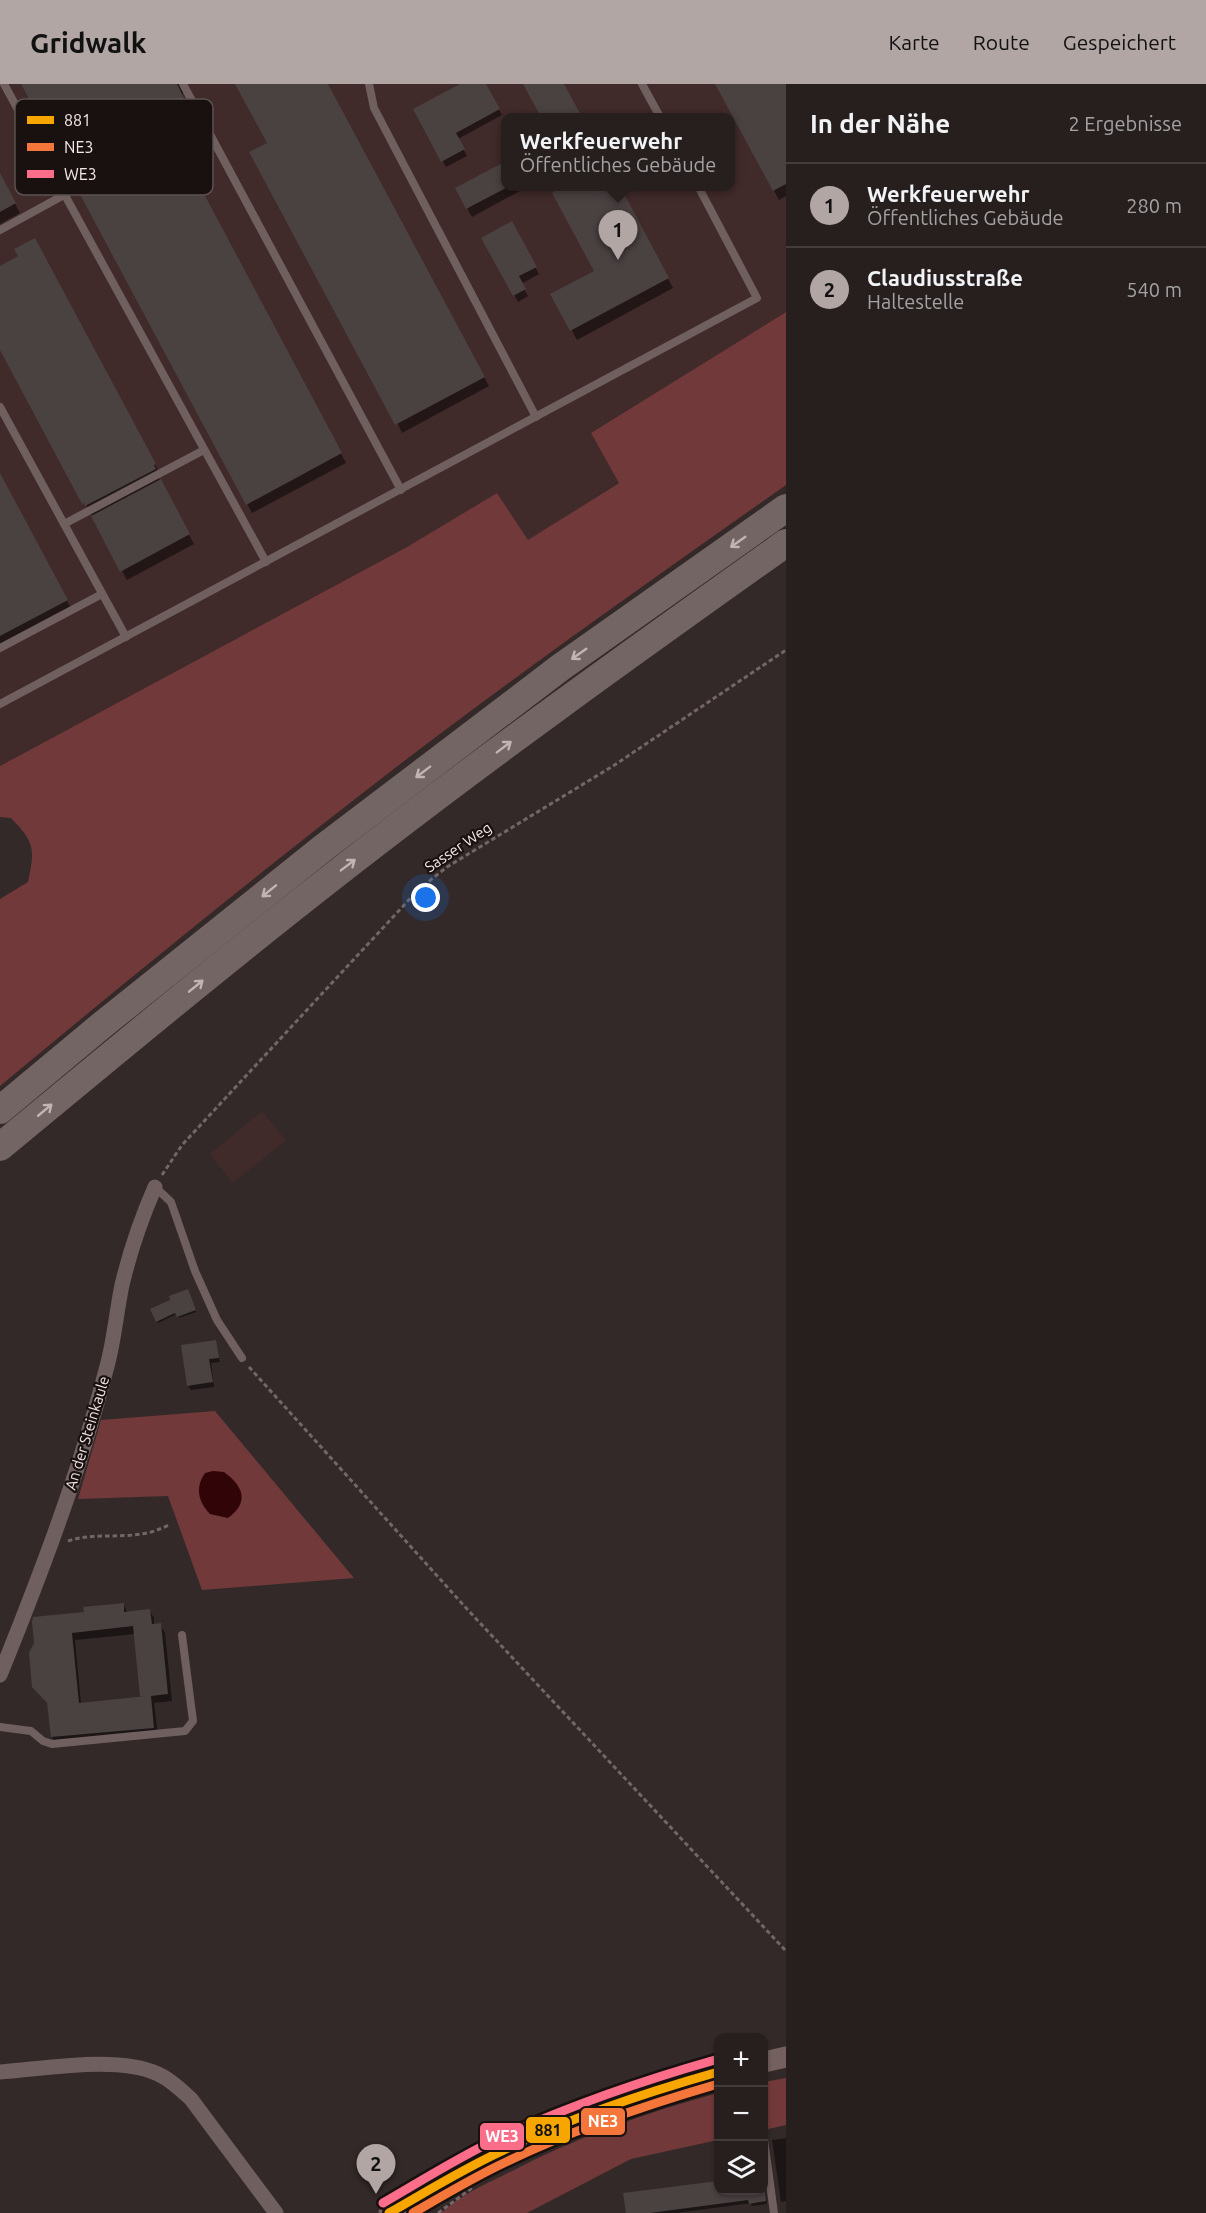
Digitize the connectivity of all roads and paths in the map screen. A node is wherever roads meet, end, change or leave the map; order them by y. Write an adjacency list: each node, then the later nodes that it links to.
1 (4, 84): 6 (lane)
2 (183, 84): 5 (lane)
3 (642, 84): 7 (lane)
4 (372, 85): 13 (lane)
5 (191, 99)
6 (15, 104)
7 (658, 113)
8 (213, 140): 15 (lane)
9 (701, 191): 13 (lane)
10 (64, 195): 11 (lane); 14 (lane)
11 (0, 230)
12 (0, 407): 17 (lane)
13 (536, 417): 15 (lane)
14 (204, 450): 17 (lane); 19 (lane)
15 (400, 490): 19 (lane)
16 (786, 508): 25 (highway, one-way to 25)
17 (64, 524): 20 (lane)
18 (786, 543): 26 (highway, one-way to 18)
19 (266, 562): 21 (lane)
20 (102, 594): 21 (lane); 22 (lane)
21 (126, 637): 24 (lane)
22 (0, 648)
23 (786, 650): 27 (path, Sasser Weg)
24 (0, 704)
25 (0, 1110)
26 (0, 1147)
27 (156, 1187): 28 (lane); 30 (street, An der Steinkaule)
28 (242, 1358): 34 (path)
29 (169, 1525): 30 (path)
30 (48, 1551): 32 (street, An der Steinkaule)
31 (182, 1635): 33 (lane)
32 (0, 1675)
33 (0, 1727)
34 (786, 1951)
35 (786, 2057): 36 (main road)
36 (768, 2061)
37 (0, 2072): 41 (street)
38 (714, 2073): 42 (main road)
39 (764, 2141): 44 (lane)
40 (477, 2185): 43 (path)
41 (276, 2213)
42 (389, 2213)
43 (438, 2213)
44 (774, 2213)

